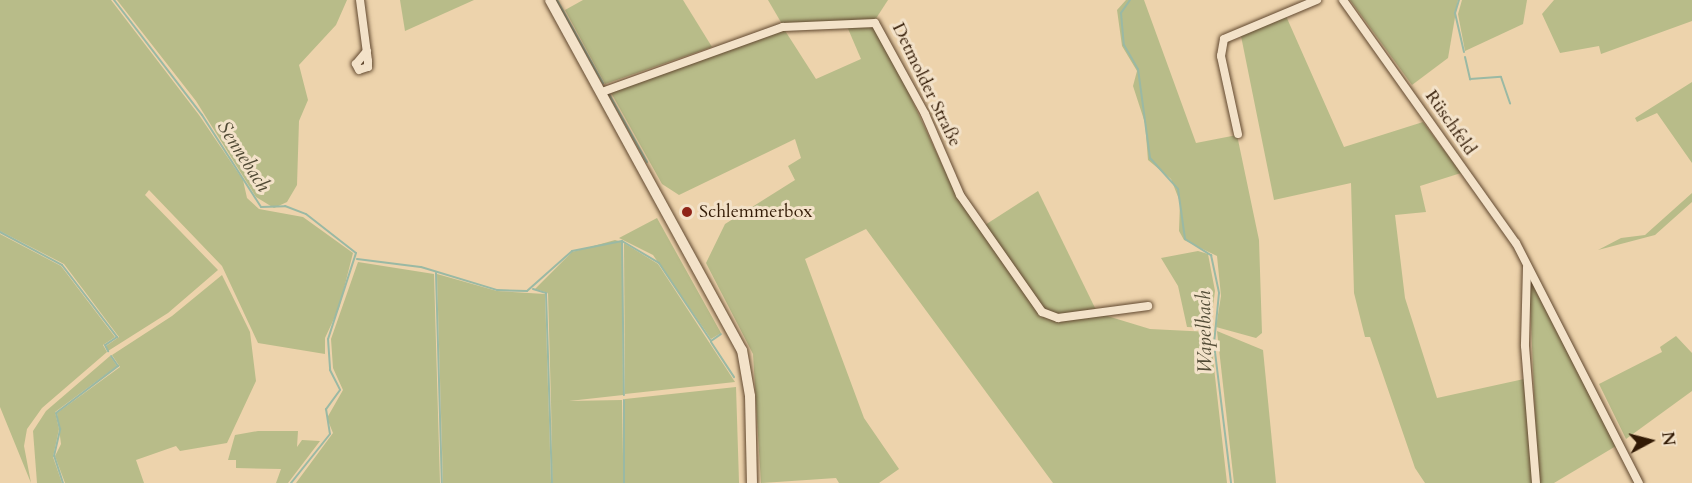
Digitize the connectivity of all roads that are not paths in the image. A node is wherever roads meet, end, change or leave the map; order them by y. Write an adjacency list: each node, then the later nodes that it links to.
1 (360, 0): 5 (street)
2 (550, 0): 6 (main road)
3 (1317, 0): 7 (street)
4 (1343, 0): 8 (street, Rüschfeld)
5 (367, 51)
6 (602, 92): 9 (street, Detmolder Straße); 10 (main road)
7 (1238, 134)
8 (1527, 267): 11 (street, Rüschfeld); 12 (street, Rüschfeld)
9 (1148, 306)
10 (752, 483)
11 (1536, 483)
12 (1639, 483)

